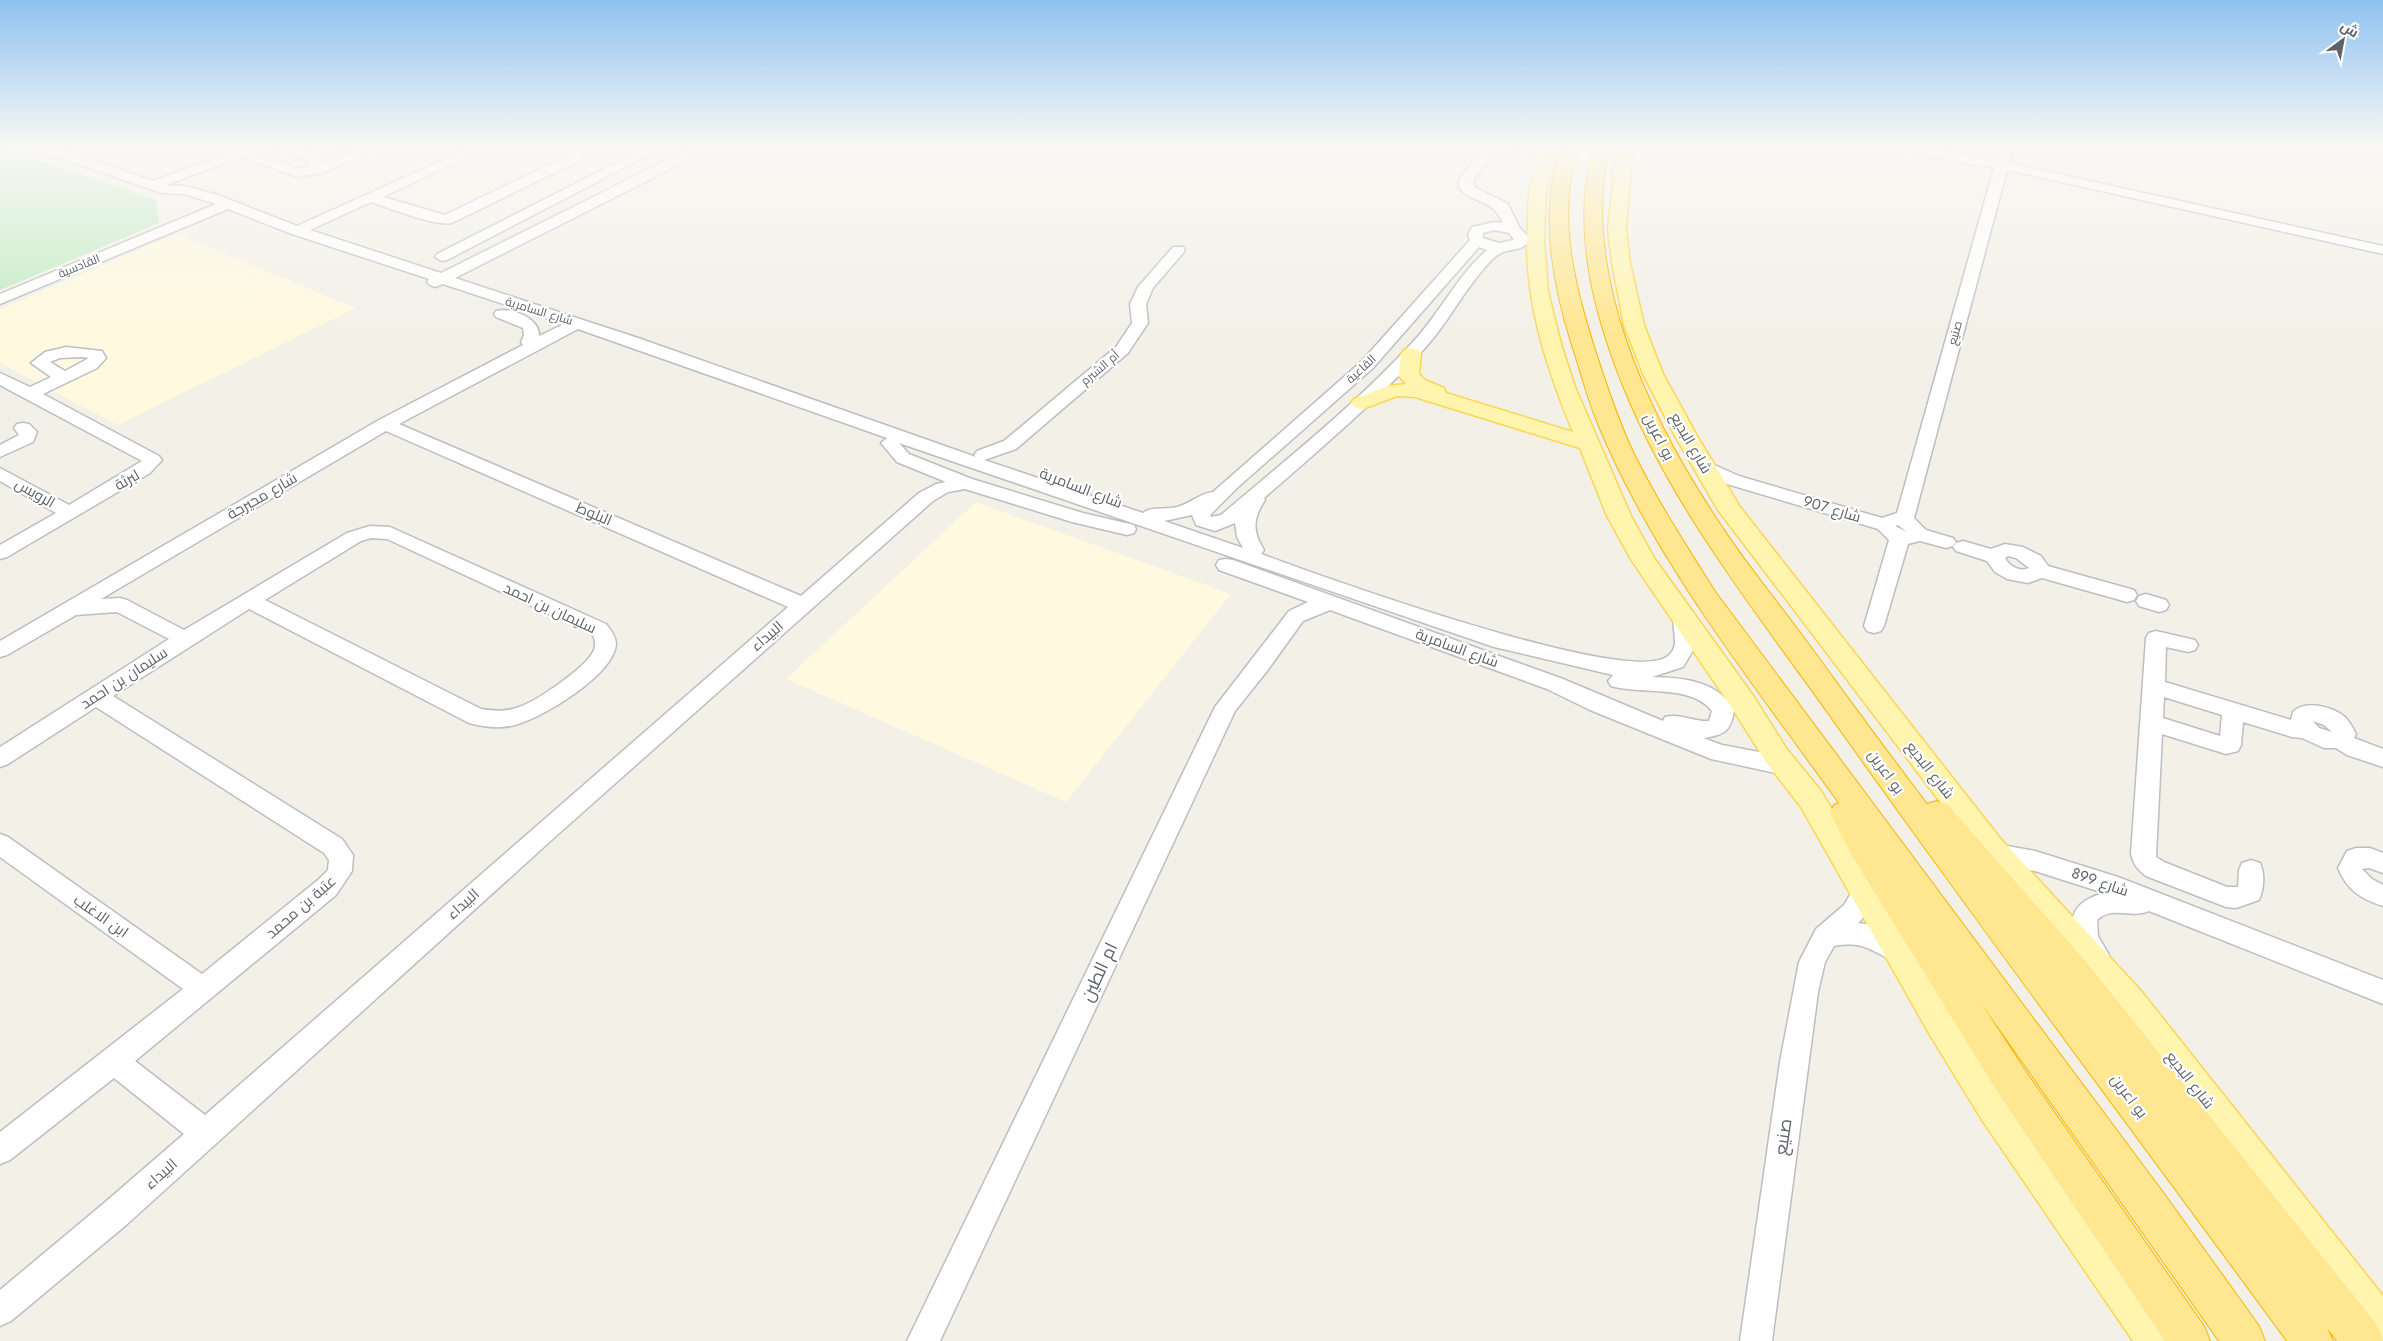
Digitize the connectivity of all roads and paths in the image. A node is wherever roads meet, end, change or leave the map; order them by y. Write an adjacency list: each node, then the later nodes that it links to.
1 (189, 208): 22 (street)
2 (215, 208): 22 (street, القادسية)
3 (222, 208): 21 (street, شارع السامرية)
4 (224, 208): 26 (street, شارع السامرية)
5 (350, 208): 26 (street)
6 (404, 208): 7 (street)
7 (474, 208)
8 (506, 208): 19 (street)
9 (540, 208): 19 (street)
10 (584, 208): 32 (street)
11 (1503, 208): 20 (street)
12 (1537, 208): 48 (main road)
13 (1560, 208): 96 (highway)
14 (1593, 208): 23 (highway, بو اعرين)
15 (1605, 208): 23 (highway)
16 (1619, 208): 56 (main road, شارع البديع)
17 (1989, 208): 68 (street, صنيع)
18 (2190, 208): 30 (street)
19 (526, 215): 31 (street)
20 (1506, 215): 24 (street); 25 (street)
21 (241, 219): 22 (street); 35 (street, شارع السامرية)
22 (184, 221): 37 (street, القادسية)
23 (1593, 224): 92 (highway, بو اعرين)
24 (1494, 226): 25 (street); 27 (street, القاعية)
25 (1513, 229): 28 (street)
26 (297, 231): 33 (street, شارع السامرية)
27 (1477, 240): 28 (street); 60 (street, القاعية)
28 (1498, 248): 42 (street, القاعية)
29 (1178, 250): 55 (street, أم الشبرم)
30 (2383, 250)
31 (442, 257)
32 (475, 264): 33 (street); 34 (street); 36 (street)
33 (418, 270): 34 (street, شارع السامرية)
34 (446, 279): 35 (street); 36 (street, شارع السامرية)
35 (428, 287): 38 (street, شارع السامرية)
36 (473, 290): 39 (street, شارع السامرية)
37 (0, 299)
38 (502, 314): 39 (street, شارع السامرية); 41 (street)
39 (566, 326): 40 (street, شارع السامرية); 41 (street, شارع محيرجة); 46 (street, شارع السامرية)
40 (587, 338): 41 (street); 46 (street, شارع السامرية)
41 (536, 342): 49 (street, شارع محيرجة)
42 (1411, 354): 47 (street, القاعية); 48 (main road)
43 (0, 378): 45 (street, لبرثة)
44 (64, 378): 45 (street)
45 (30, 394): 65 (street, لبرثة)
46 (782, 400): 51 (street, شارع السامرية); 52 (street, شارع السامرية)
47 (1361, 403): 53 (main road); 61 (street, القاعية)
48 (1576, 412): 53 (main road)
49 (385, 424): 71 (street, شارع محيرجة); 76 (street, البلوط)
50 (23, 428): 54 (street)
51 (910, 440): 55 (street, شارع السامرية); 81 (street, شارع السامرية)
52 (890, 443): 57 (street, شارع السامرية); 67 (street, شارع السامرية)
53 (1590, 444): 80 (main road)
54 (0, 452)
55 (1011, 454): 66 (street, شارع السامرية)
56 (1704, 467): 62 (street, شارع 907); 64 (main road, شارع البديع)
57 (934, 470): 59 (street, شارع السامرية); 63 (street, البيداء)
58 (0, 474): 65 (street, الرويس)
59 (966, 482): 63 (street, البيداء); 67 (street, شارع السامرية)
60 (1231, 484): 61 (street, القاعية); 66 (street, القاعية)
61 (1268, 484): 69 (street, القاعية)
62 (1779, 493): 64 (street, شارع 907); 68 (street, شارع 907)
63 (926, 497): 76 (street, البيداء)
64 (1730, 510): 98 (main road, شارع البديع)
65 (70, 513): 70 (street, لبرثة)
66 (1151, 515): 69 (street, شارع السامرية)
67 (1127, 529): 72 (street, شارع السامرية)
68 (1902, 529): 73 (street, شارع 907); 82 (street, صنيع)
69 (1254, 550): 81 (street, شارع السامرية)
70 (0, 553)
71 (122, 578): 77 (street); 78 (street, شارع محيرجة)
72 (1285, 587): 75 (street, شارع السامرية); 79 (street)
73 (2127, 596)
74 (248, 600): 74 (street, سليمان بن احمد); 83 (street, سليمان بن احمد)
75 (1331, 603): 79 (street); 87 (street, شارع السامرية)
76 (803, 605): 110 (street, البيداء)
77 (120, 606): 78 (street, شارع محيرجة); 83 (street, شارع محيرجة)
78 (68, 608): 85 (street, شارع محيرجة)
79 (1296, 616): 114 (street, ام الطين)
80 (1683, 619): 84 (street, شارع السامرية); 95 (main road)
81 (1446, 623): 84 (street, شارع السامرية)
82 (1874, 626)
83 (185, 639): 89 (street, سليمان بن احمد)
84 (1501, 642): 87 (street)
85 (3, 645)
86 (2188, 645): 88 (street)
87 (1555, 684): 95 (street, شارع السامرية)
88 (2154, 686): 90 (street); 91 (street)
89 (96, 696): 93 (street, سليمان بن احمد); 107 (street, عتبة بن محمد)
90 (2233, 711): 91 (street); 94 (street)
91 (2152, 723): 100 (street)
92 (1867, 745): 119 (highway, بو اعرين); 120 (highway)
93 (0, 758)
94 (2383, 758)
95 (1785, 766): 101 (main road)
96 (1830, 769): 117 (highway); 118 (highway)
97 (0, 844): 107 (street, ابن الاغلب)
98 (1996, 854): 103 (street, شارع 899); 106 (main road, شارع البديع)
99 (2383, 863): 102 (street)
100 (2251, 870)
101 (1865, 892): 104 (street, صنيع); 105 (main road)
102 (2383, 896)
103 (2201, 919): 106 (street, شارع 899); 108 (street, شارع 899)
104 (1825, 937): 105 (street); 115 (street, صنيع)
105 (1902, 954): 116 (main road)
106 (2115, 984): 113 (main road, شارع البديع)
107 (202, 988): 109 (street, عتبة بن محمد)
108 (2383, 992)
109 (114, 1061): 110 (street); 111 (street, عتبة بن محمد)
110 (206, 1133): 112 (street, البيداء)
111 (0, 1150)
112 (0, 1310)
113 (2383, 1327)
114 (924, 1341)
115 (1756, 1341)
116 (2156, 1341)
117 (2189, 1341)
118 (2244, 1341)
119 (2312, 1341)
120 (2363, 1341)

